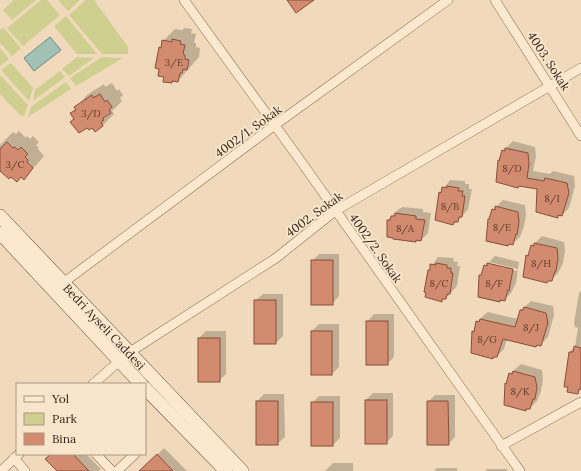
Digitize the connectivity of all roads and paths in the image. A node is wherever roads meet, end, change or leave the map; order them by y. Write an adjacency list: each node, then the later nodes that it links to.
1 (184, 0): 6 (street, 4002/2. Sokak)
2 (448, 0): 6 (street, 4002/1. Sokak)
3 (495, 0): 5 (street, 4003. Sokak)
4 (581, 68): 5 (street, 4002. Sokak)
5 (551, 86): 7 (street, 4003. Sokak); 8 (street, 4002. Sokak)
6 (275, 125): 8 (street, 4002/2. Sokak); 11 (street, 4002/1. Sokak)
7 (581, 136)
8 (335, 211): 12 (street, 4002. Sokak); 18 (street, 4002/2. Sokak)
9 (0, 216): 11 (main road, Bedri Ayseli Caddesi)
10 (0, 233): 13 (main road, Bedri Ayseli Caddesi)
11 (63, 283): 12 (main road, Bedri Ayseli Caddesi)
12 (130, 352): 13 (street, 4002. Sokak); 27 (main road, Bedri Ayseli Caddesi)
13 (118, 360): 14 (street, 4002. Sokak); 15 (main road, Bedri Ayseli Caddesi)
14 (94, 383)
15 (140, 383)
16 (146, 389): 26 (main road, Bedri Ayseli Caddesi)
17 (581, 402): 18 (street)
18 (501, 446): 28 (street, 4002/2. Sokak)
19 (97, 455): 24 (street)
20 (134, 455): 25 (street)
21 (16, 456): 22 (street); 23 (street)
22 (1, 471)
23 (26, 471)
24 (112, 471)
25 (117, 471)
26 (226, 471)
27 (242, 471)
28 (520, 471)

